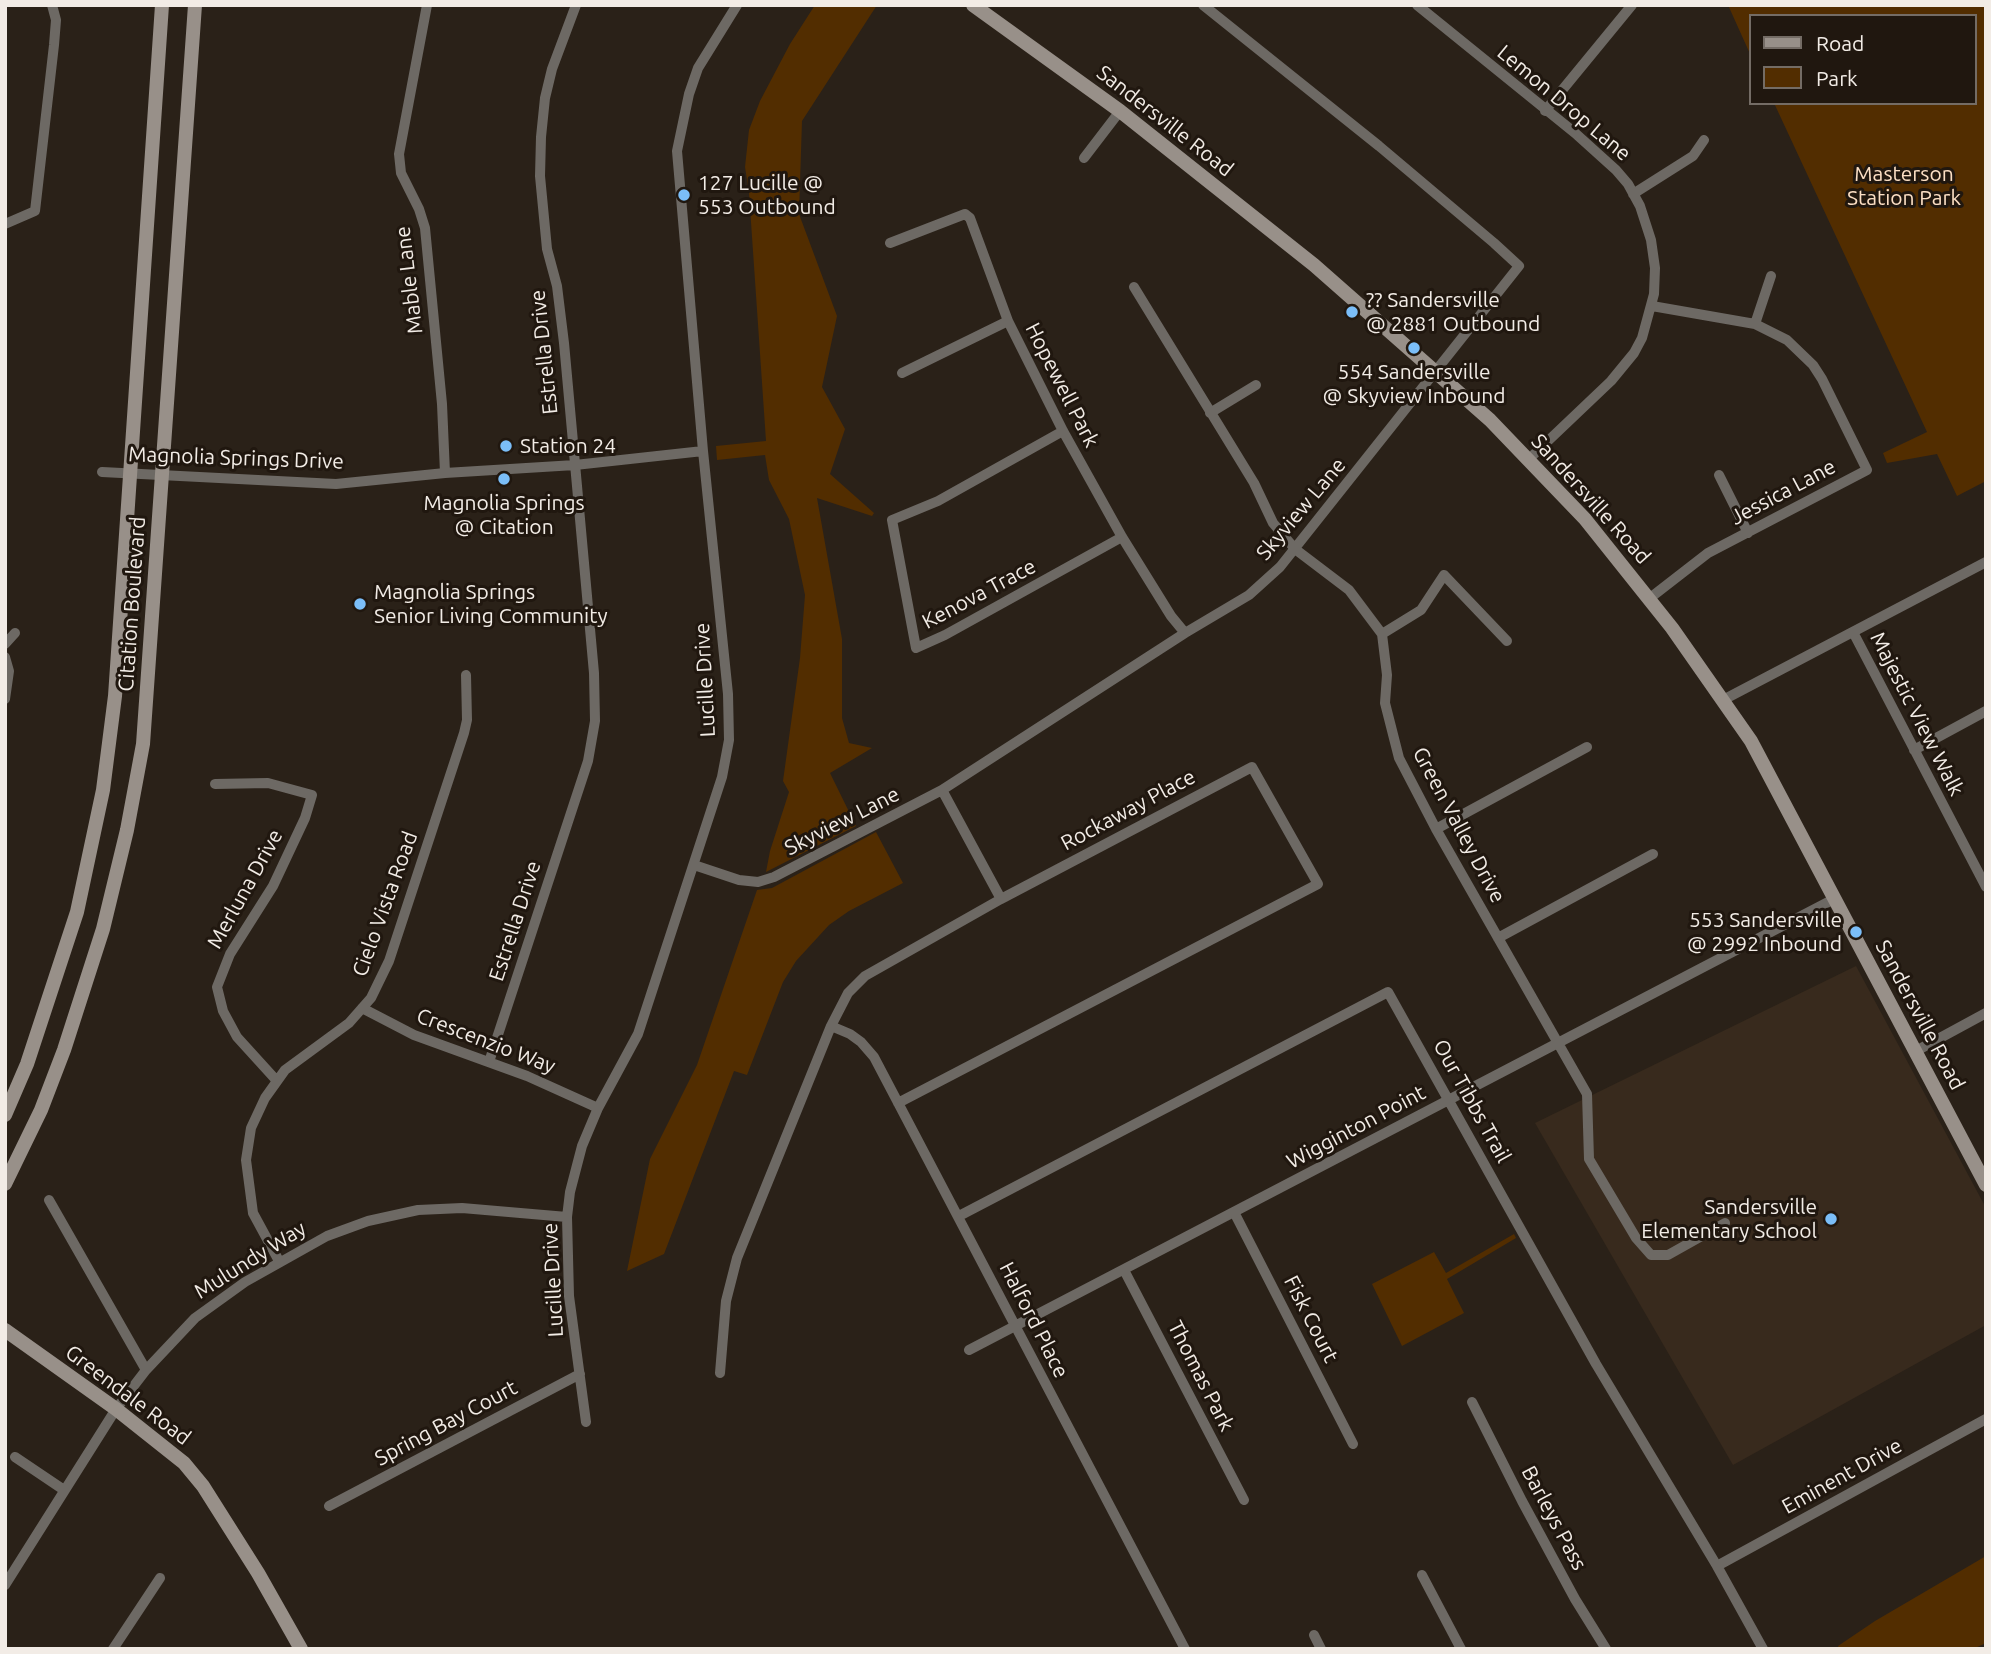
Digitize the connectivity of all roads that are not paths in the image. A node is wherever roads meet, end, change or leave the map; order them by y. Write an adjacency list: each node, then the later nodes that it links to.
1 (52, 5): 16 (street)
2 (162, 5): 32 (main road, Citation Boulevard)
3 (195, 5): 34 (main road, Citation Boulevard)
4 (427, 5): 33 (street, Mable Lane)
5 (576, 5): 30 (street, Estrella Drive)
6 (737, 5): 28 (street, Lucille Drive)
7 (1203, 5): 24 (street, Skyview Lane)
8 (1417, 5): 12 (street, Lemon Drop Lane)
9 (1629, 6): 12 (street)
10 (979, 7): 11 (main road, Sandersville Road)
11 (1120, 111): 14 (street); 24 (main road, Sandersville Road)
12 (1545, 111): 15 (street, Lemon Drop Lane)
13 (1704, 140): 15 (street)
14 (1084, 158)
15 (1633, 194): 20 (street, Lemon Drop Lane)
16 (5, 224)
17 (890, 243): 21 (street, Hopewell Park)
18 (1772, 276): 22 (street)
19 (1134, 287): 26 (street, Green Valley Drive)
20 (1651, 306): 22 (street, Jessica Lane); 29 (street, Lemon Drop Lane)
21 (1008, 321): 23 (street); 27 (street, Hopewell Park)
22 (1755, 324): 36 (street, Jessica Lane)
23 (902, 373)
24 (1436, 373): 29 (main road, Sandersville Road); 38 (street, Skyview Lane)
25 (1256, 385): 26 (street)
26 (1210, 413): 38 (street, Green Valley Drive)
27 (1063, 431): 37 (street, Hopewell Park); 37 (street, Kenova Trace)
28 (703, 451): 30 (street, Magnolia Springs Drive); 59 (street, Lucille Drive)
29 (1529, 459): 40 (main road, Sandersville Road)
30 (575, 465): 33 (street, Magnolia Springs Drive); 70 (street, Estrella Drive)
31 (102, 472): 32 (street, Magnolia Springs Drive)
32 (131, 473): 34 (street, Magnolia Springs Drive); 75 (main road, Citation Boulevard)
33 (445, 473): 34 (street, Magnolia Springs Drive)
34 (162, 475): 76 (main road, Citation Boulevard)
35 (1718, 475): 36 (street)
36 (1748, 533): 40 (street, Jessica Lane)
37 (1122, 537): 43 (street, Hopewell Park)
38 (1295, 549): 43 (street, Skyview Lane); 44 (street, Green Valley Drive)
39 (1986, 562): 41 (street, Majestic View Walk)
40 (1650, 598): 50 (main road, Sandersville Road)
41 (1853, 632): 50 (street, Majestic View Walk); 53 (street, Majestic View Walk)
42 (15, 633): 46 (street)
43 (1185, 633): 55 (street, Skyview Lane)
44 (1382, 635): 45 (street); 56 (street, Green Valley Drive)
45 (1507, 640)
46 (5, 644)
47 (5, 657): 49 (street)
48 (466, 675): 65 (street, Cielo Vista Road)
49 (5, 699)
50 (1723, 700): 63 (main road, Sandersville Road)
51 (1986, 711): 53 (street)
52 (1587, 747): 56 (street)
53 (1914, 750): 60 (street, Majestic View Walk)
54 (215, 784): 71 (street, Merluna Drive)
55 (942, 790): 59 (street, Skyview Lane); 62 (street)
56 (1436, 829): 64 (street, Green Valley Drive)
57 (1653, 854): 64 (street)
58 (1986, 861): 60 (street)
59 (694, 865): 74 (street, Lucille Drive)
60 (1975, 867): 61 (street, Majestic View Walk)
61 (1986, 887)
62 (1001, 899): 67 (street, Rockaway Place); 73 (street, Rockaway Place)
63 (1835, 899): 68 (street, Wigginton Point); 69 (main road, Sandersville Road)
64 (1498, 938): 68 (street, Green Valley Drive)
65 (362, 1008): 70 (street, Crescenzio Way); 71 (street, Cielo Vista Road)
66 (1986, 1013): 69 (street)
67 (831, 1026): 73 (street, Halford Place); 89 (street, Rockaway Place)
68 (1558, 1043): 72 (street, Wigginton Point); 82 (street, Green Valley Drive)
69 (1916, 1051): 77 (main road, Sandersville Road)
70 (489, 1062): 74 (street, Crescenzio Way)
71 (277, 1081): 83 (street, Cielo Vista Road)
72 (1450, 1100): 79 (street, Wigginton Point); 80 (street, Our Tibbs Trail); 100 (street, Our Tibbs Trail)
73 (898, 1103): 80 (street, Halford Place)
74 (598, 1108): 81 (street, Lucille Drive)
75 (5, 1115)
76 (5, 1184)
77 (1986, 1185)
78 (49, 1200): 88 (street)
79 (1234, 1212): 84 (street, Wigginton Point); 95 (street, Fisk Court)
80 (959, 1216): 85 (street, Halford Place)
81 (567, 1217): 83 (street, Mulundy Way); 90 (street, Lucille Drive)
82 (1725, 1223)
83 (279, 1261): 88 (street, Mulundy Way)
84 (1124, 1270): 85 (street, Wigginton Point); 98 (street, Thomas Park)
85 (1015, 1326): 87 (street, Wigginton Point); 107 (street, Halford Place)
86 (5, 1330): 92 (main road, Greendale Road)
87 (969, 1350)
88 (146, 1370): 92 (street, Mulundy Way)
89 (720, 1373)
90 (580, 1374): 94 (street, Lucille Drive); 99 (street, Spring Bay Court)
91 (1472, 1402): 110 (street, Barleys Pass)
92 (116, 1409): 97 (street, Mulundy Way); 106 (main road, Greendale Road)
93 (1986, 1419): 100 (street, Eminent Drive)
94 (586, 1422)
95 (1353, 1444)
96 (15, 1457): 97 (street)
97 (64, 1490): 103 (street, Mulundy Way)
98 (1244, 1500)
99 (329, 1506)
100 (1717, 1566): 111 (street, Our Tibbs Trail)
101 (1422, 1575): 109 (street)
102 (160, 1578): 105 (street)
103 (5, 1585)
104 (1314, 1635): 108 (street)
105 (113, 1649)
106 (302, 1649)
107 (1185, 1649)
108 (1321, 1649)
109 (1461, 1649)
110 (1606, 1649)
111 (1763, 1649)

